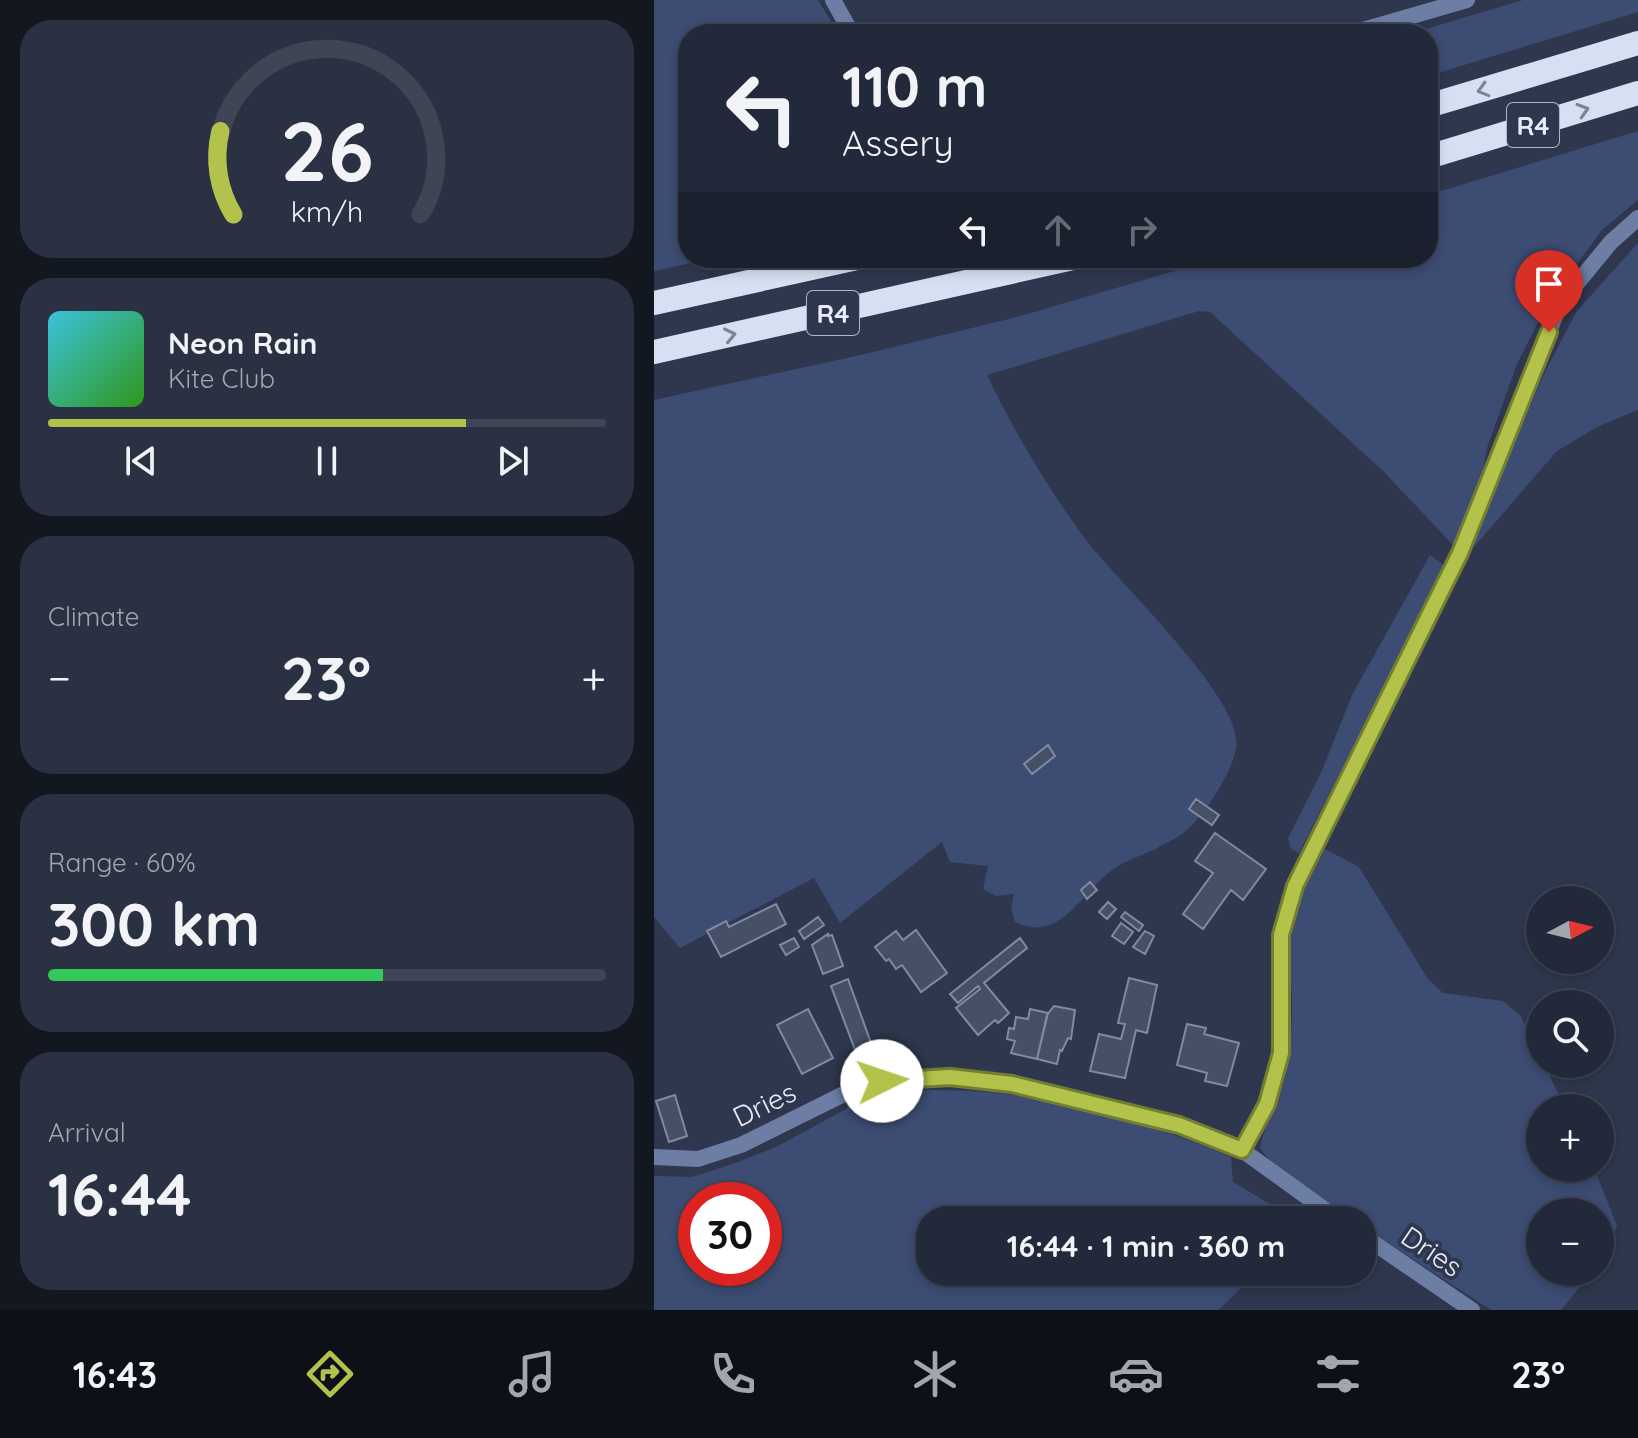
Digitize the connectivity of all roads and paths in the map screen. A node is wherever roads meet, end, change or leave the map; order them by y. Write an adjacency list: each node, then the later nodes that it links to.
1 (833, 0): 3 (street)
2 (1467, 0): 4 (street)
3 (846, 24)
4 (1384, 24)
5 (1638, 43): 7 (highway, R4, one-way to 7)
6 (1638, 93): 8 (highway, R4, one-way to 6)
7 (1438, 103)
8 (1438, 154)
9 (1638, 218): 14 (street)
10 (812, 268): 12 (highway, R4)
11 (1028, 268): 13 (highway, R4, one-way to 11)
12 (654, 303)
13 (654, 352)
14 (1242, 1150): 15 (street, Dries); 16 (street, Dries)
15 (654, 1157)
16 (1320, 1206)
17 (1376, 1245): 18 (street, Dries)
18 (1472, 1310)

